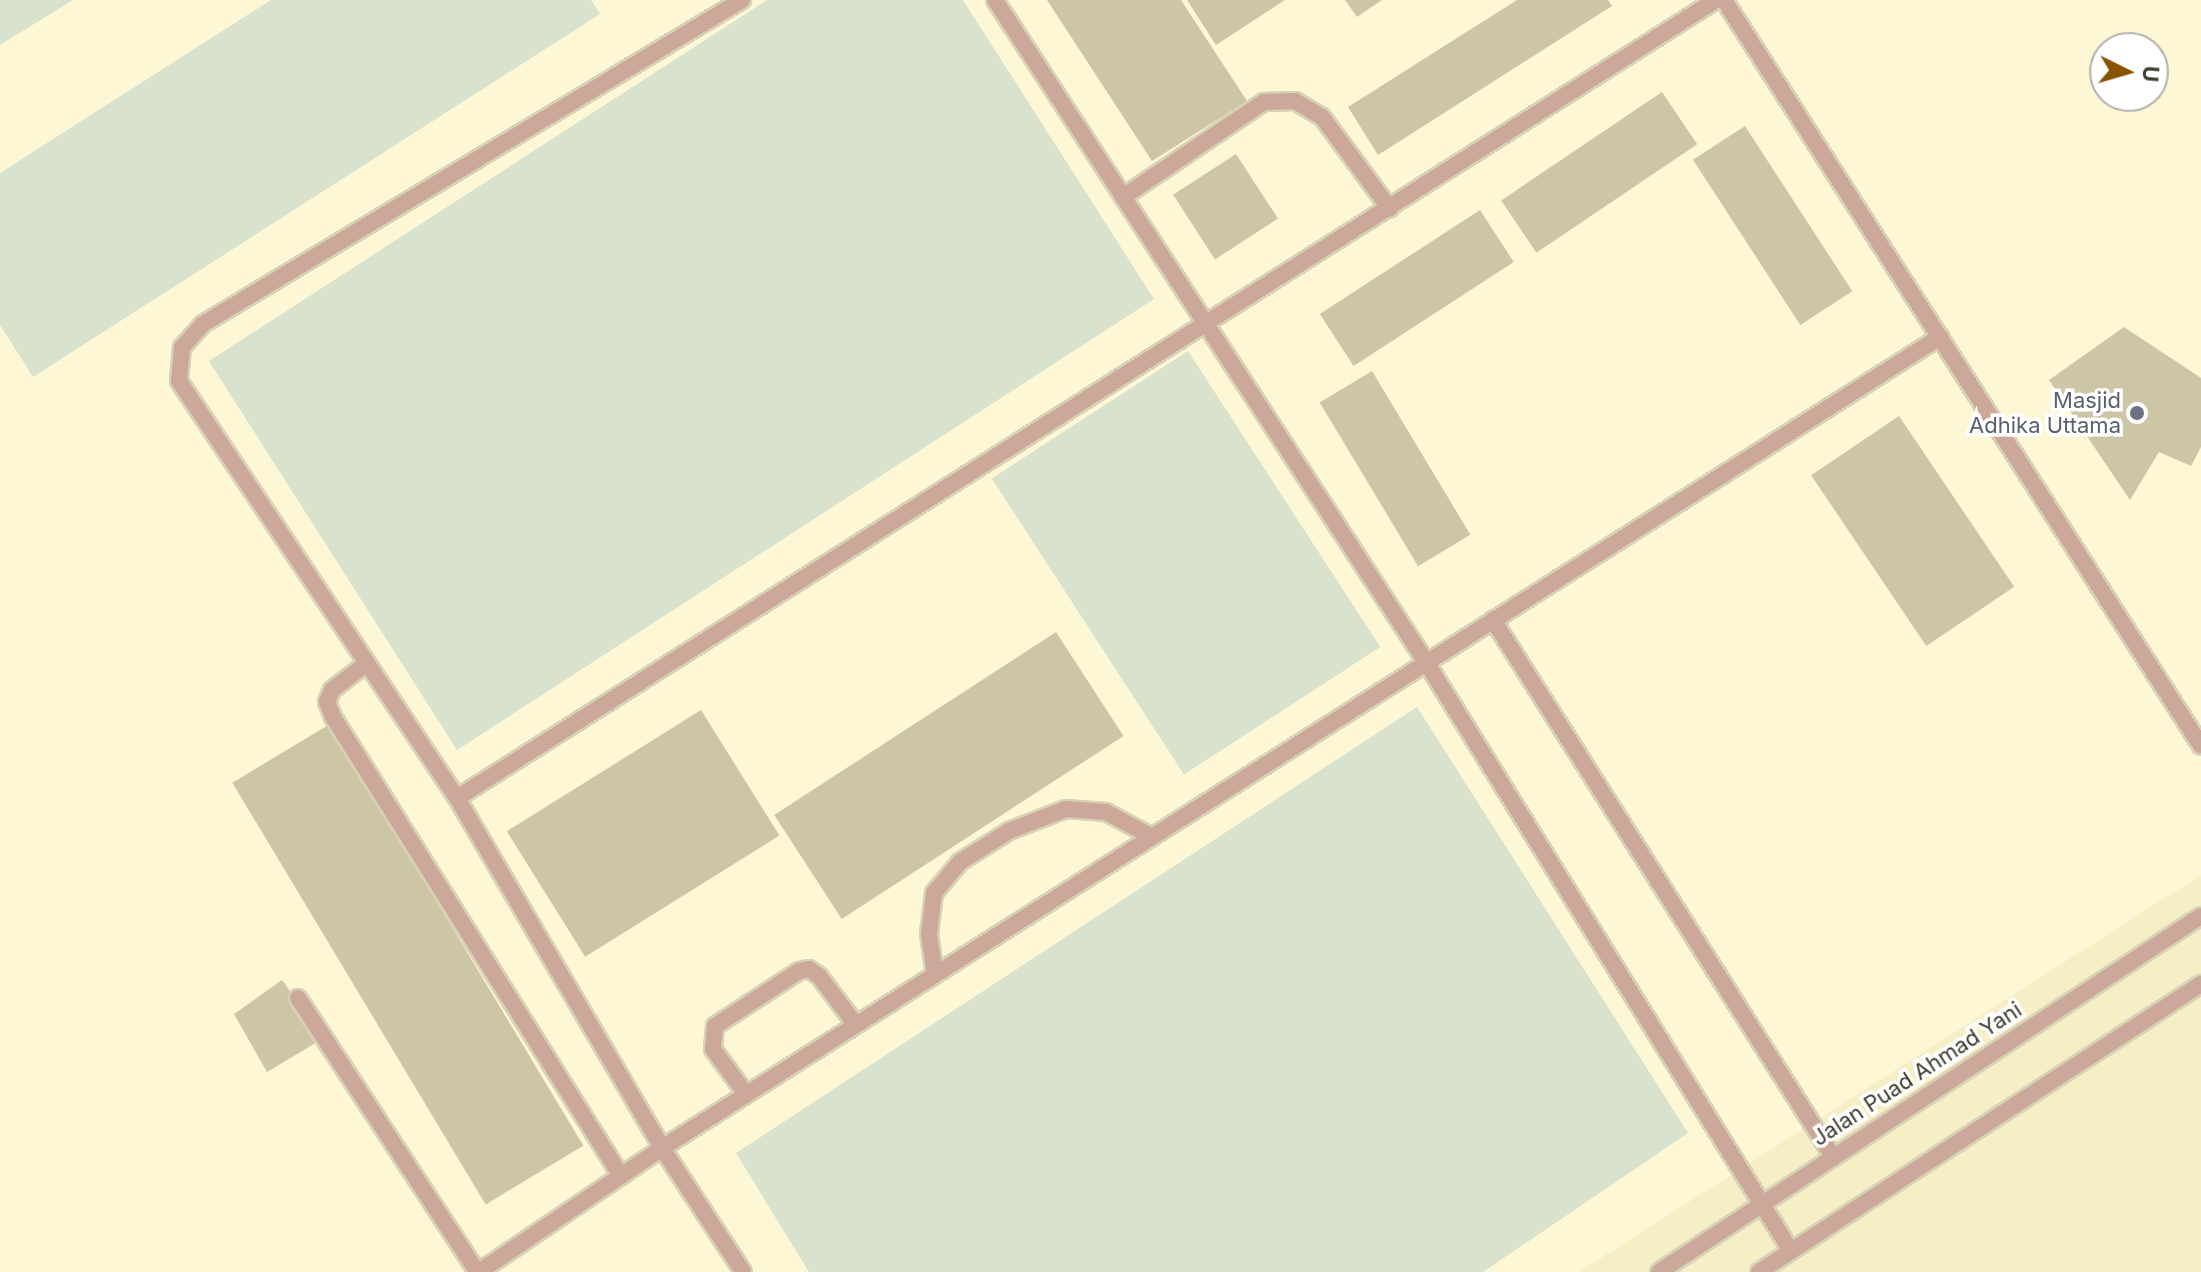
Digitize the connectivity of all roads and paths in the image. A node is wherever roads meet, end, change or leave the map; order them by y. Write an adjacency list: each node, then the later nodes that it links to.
1 (742, 0): 11 (lane)
2 (995, 0): 5 (lane)
3 (1716, 0): 6 (lane)
4 (1724, 0): 8 (lane)
5 (1123, 197): 6 (lane); 7 (lane)
6 (1390, 209): 7 (lane)
7 (1208, 327): 10 (lane); 13 (lane)
8 (1940, 337): 9 (lane); 12 (lane)
9 (1493, 620): 10 (lane); 22 (lane)
10 (1426, 662): 14 (lane); 24 (lane)
11 (367, 663): 13 (lane); 23 (lane)
12 (2201, 746)
13 (457, 798): 21 (lane)
14 (1152, 837): 16 (lane); 16 (lane)
15 (2201, 916): 22 (lane, Jalan Puad Ahmad Yani)
16 (935, 975): 19 (lane)
17 (2201, 984): 25 (lane)
18 (298, 998): 26 (lane)
19 (856, 1025): 20 (lane); 20 (lane)
20 (746, 1094): 21 (lane)
21 (662, 1148): 23 (lane); 27 (lane)
22 (1832, 1155): 24 (lane, Jalan Puad Ahmad Yani)
23 (621, 1176): 26 (lane)
24 (1762, 1204): 25 (lane); 28 (lane, Jalan Puad Ahmad Yani)
25 (1791, 1251): 29 (lane)
26 (478, 1272)
27 (743, 1272)
28 (1659, 1272)
29 (1759, 1272)

